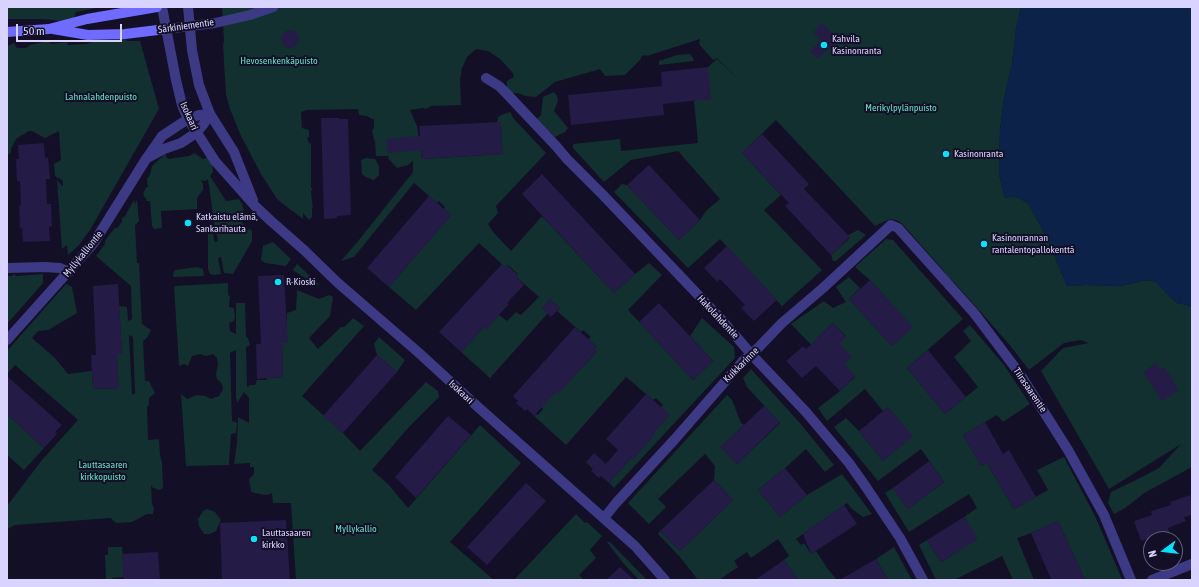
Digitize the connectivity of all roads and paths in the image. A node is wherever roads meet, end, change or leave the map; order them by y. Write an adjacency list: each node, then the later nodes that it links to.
1 (157, 7): 6 (main road, Särkiniementie)
2 (162, 7): 7 (street, Isokaari)
3 (188, 7): 5 (street, Isokaari)
4 (273, 7): 5 (street, Särkiniementie)
5 (191, 26): 7 (street, Särkiniementie); 10 (street, Isokaari)
6 (49, 29): 7 (main road, Särkiniementie); 8 (main road, Särkiniementie)
7 (166, 29): 11 (street, Isokaari)
8 (7, 32)
9 (486, 78): 19 (street, Hakolahdentie)
10 (210, 114): 11 (street, Myllykalliontie); 12 (street, Myllykalliontie); 14 (street, Isokaari)
11 (188, 119): 12 (street, Isokaari); 13 (street, Myllykalliontie)
12 (196, 133): 13 (street, Myllykalliontie); 14 (street, Isokaari)
13 (146, 159): 17 (street, Myllykalliontie)
14 (255, 206): 20 (street, Isokaari)
15 (891, 226): 19 (street, Kuikkarinne); 24 (street, Tiirasaarentie)
16 (7, 268): 17 (street)
17 (69, 272): 18 (street, Myllykalliontie)
18 (7, 340)
19 (751, 354): 20 (street, Kuikkarinne); 23 (street, Hakolahdentie)
20 (604, 518): 22 (street, Isokaari)
21 (1192, 564): 25 (street)
22 (666, 580)
23 (923, 580)
24 (1131, 580)
25 (1152, 580)

